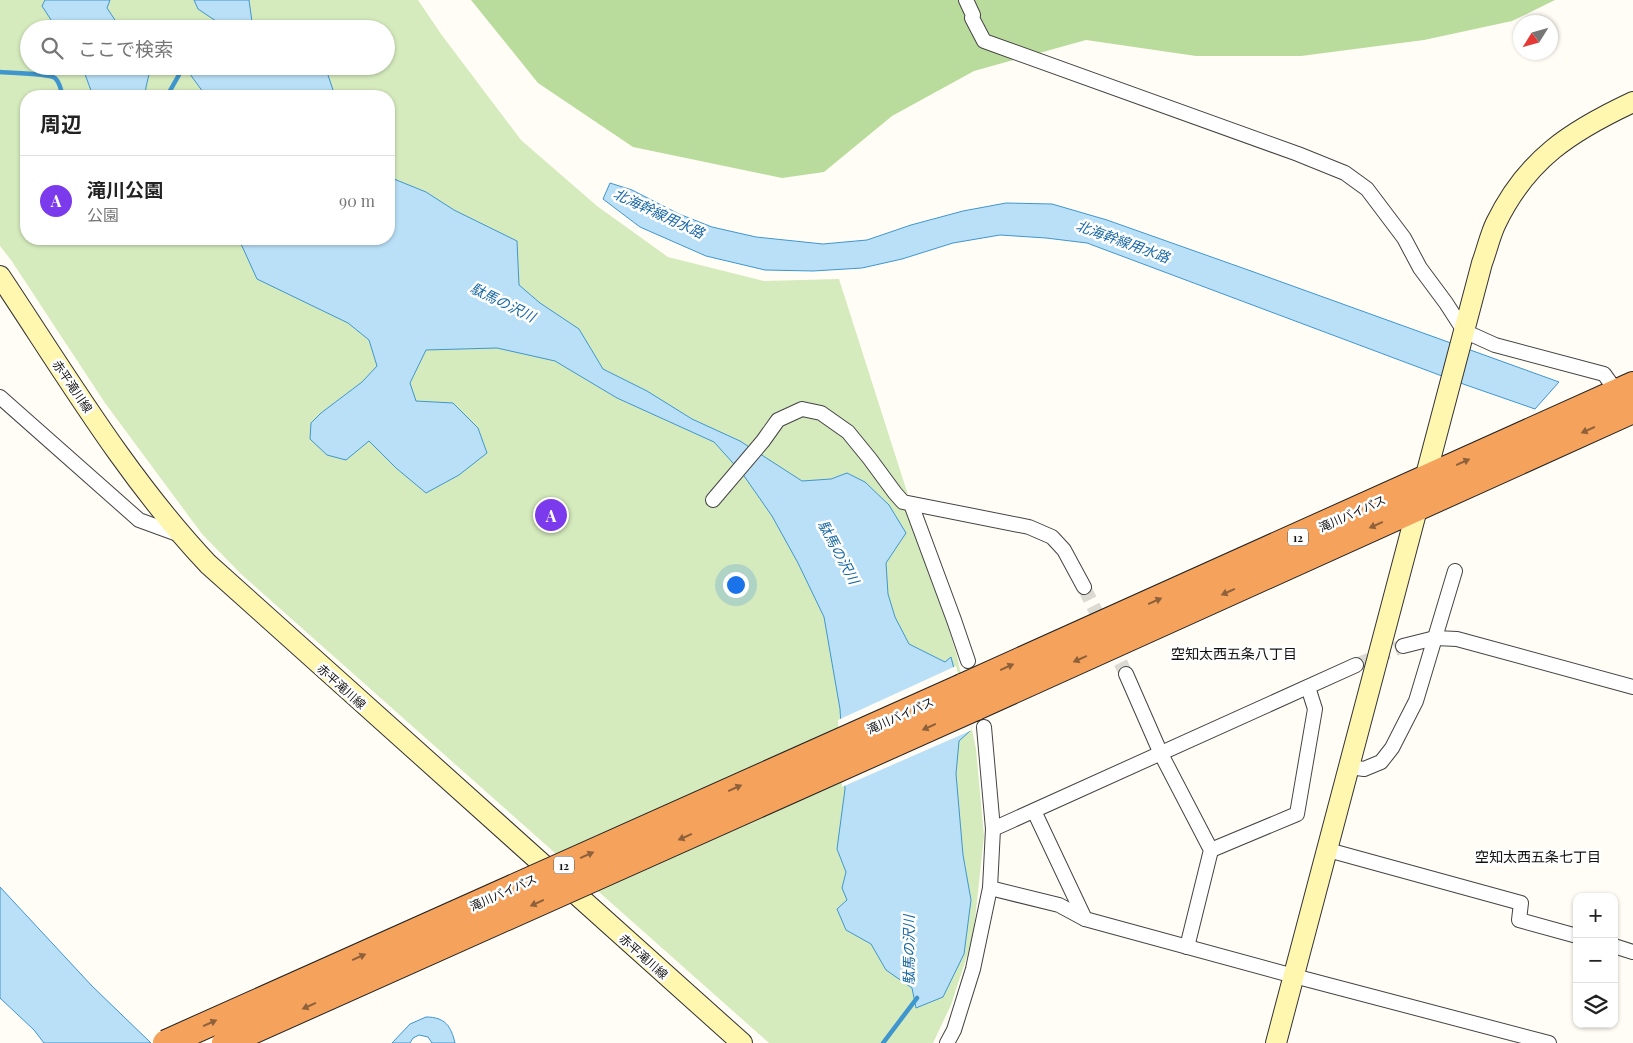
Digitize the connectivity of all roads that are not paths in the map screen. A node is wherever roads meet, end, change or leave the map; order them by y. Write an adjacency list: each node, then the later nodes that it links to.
1 (966, 0): 4 (street)
2 (1633, 102): 4 (main road)
3 (0, 276): 11 (main road, 赤平滝川線)
4 (1463, 337): 5 (street); 7 (main road)
5 (1628, 396): 7 (highway, 滝川バイパス / 12, one-way to 5); 10 (highway, 滝川バイパス / 12, one-way to 10)
6 (0, 397): 11 (street)
7 (1425, 480): 10 (main road); 21 (highway, 滝川バイパス / 12, one-way to 7)
8 (713, 500): 9 (street)
9 (911, 504): 13 (street); 16 (street)
10 (1418, 506): 21 (highway, 滝川バイパス / 12, one-way to 21); 23 (main road)
11 (180, 535): 38 (main road, 赤平滝川線)
12 (1455, 571): 14 (street)
13 (1084, 587)
14 (1435, 638): 15 (street); 20 (street); 23 (street)
15 (1403, 646)
16 (968, 661)
17 (1356, 665): 19 (street)
18 (1126, 674): 22 (street)
19 (1308, 687): 22 (street); 26 (street)
20 (1633, 687)
21 (973, 707): 25 (street); 36 (highway, 滝川バイパス / 12, one-way to 21, bridge); 37 (highway, 滝川バイパス / 12, one-way to 37, bridge)
22 (1161, 754): 24 (street); 26 (street)
23 (1350, 767): 27 (main road)
24 (1034, 811): 25 (street); 29 (street)
25 (993, 828): 28 (street)
26 (1212, 850): 31 (street)
27 (1328, 850): 30 (street); 34 (main road)
28 (990, 888): 29 (street); 39 (street)
29 (1085, 919): 31 (street)
30 (1573, 935)
31 (1187, 947): 34 (street)
32 (1618, 947): 33 (street)
33 (1633, 952)
34 (1294, 976): 35 (street); 40 (main road)
35 (1529, 1040): 41 (street)
36 (166, 1043)
37 (225, 1043)
38 (742, 1043)
39 (947, 1043)
40 (1276, 1043)
41 (1549, 1043)

